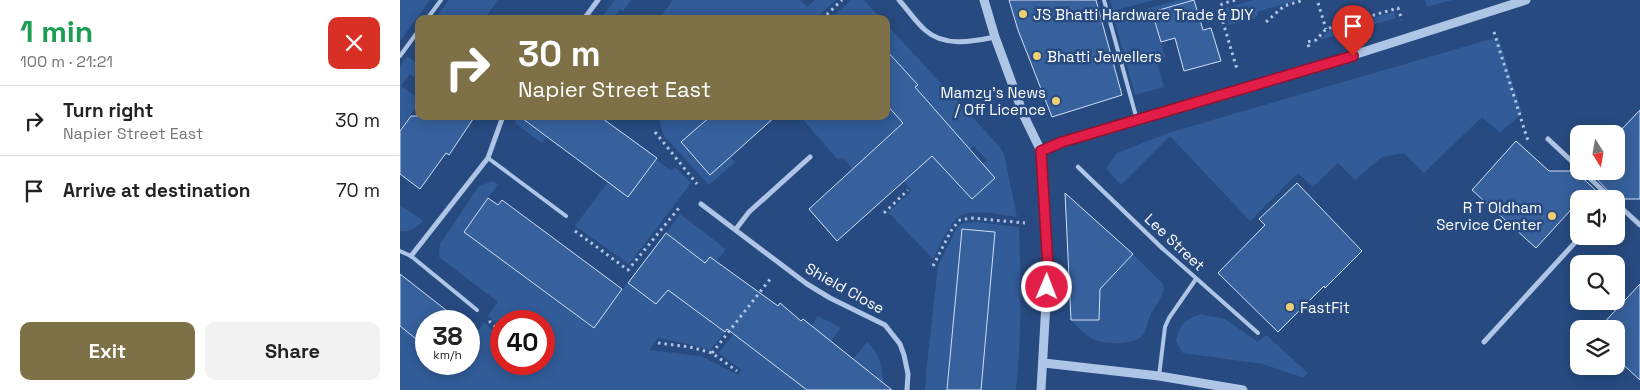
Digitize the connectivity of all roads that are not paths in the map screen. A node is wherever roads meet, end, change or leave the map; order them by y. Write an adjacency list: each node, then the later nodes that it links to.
1 (441, 0): 7 (lane)
2 (598, 0): 8 (street)
3 (899, 0): 10 (street)
4 (984, 0): 10 (street)
5 (1104, 0): 13 (lane)
6 (1526, 0): 13 (street)
7 (430, 15)
8 (587, 15)
9 (415, 35): 11 (lane)
10 (995, 36): 15 (street)
11 (400, 56)
12 (502, 120): 17 (street)
13 (1137, 120): 15 (street)
14 (1548, 139): 18 (street)
15 (1041, 151): 35 (street)
16 (810, 157): 26 (street)
17 (488, 158): 24 (lane); 30 (street)
18 (1570, 160)
19 (1078, 167): 28 (street, Lee Street)
20 (1592, 180): 21 (street)
21 (1602, 190)
22 (701, 204): 26 (street, Shield Close)
23 (1625, 211): 25 (street)
24 (566, 216)
25 (1640, 225)
26 (736, 229): 37 (street, Shield Close)
27 (1573, 245): 34 (street)
28 (1162, 248): 31 (lane, Lee Street)
29 (400, 251): 30 (lane)
30 (411, 256): 32 (lane)
31 (1196, 279): 33 (lane, Lee Street); 36 (lane)
32 (478, 310)
33 (1258, 333)
34 (1484, 342)
35 (1044, 363): 36 (street); 38 (street)
36 (1159, 376): 39 (street)
37 (907, 390)
38 (1041, 390)
39 (1243, 390)

